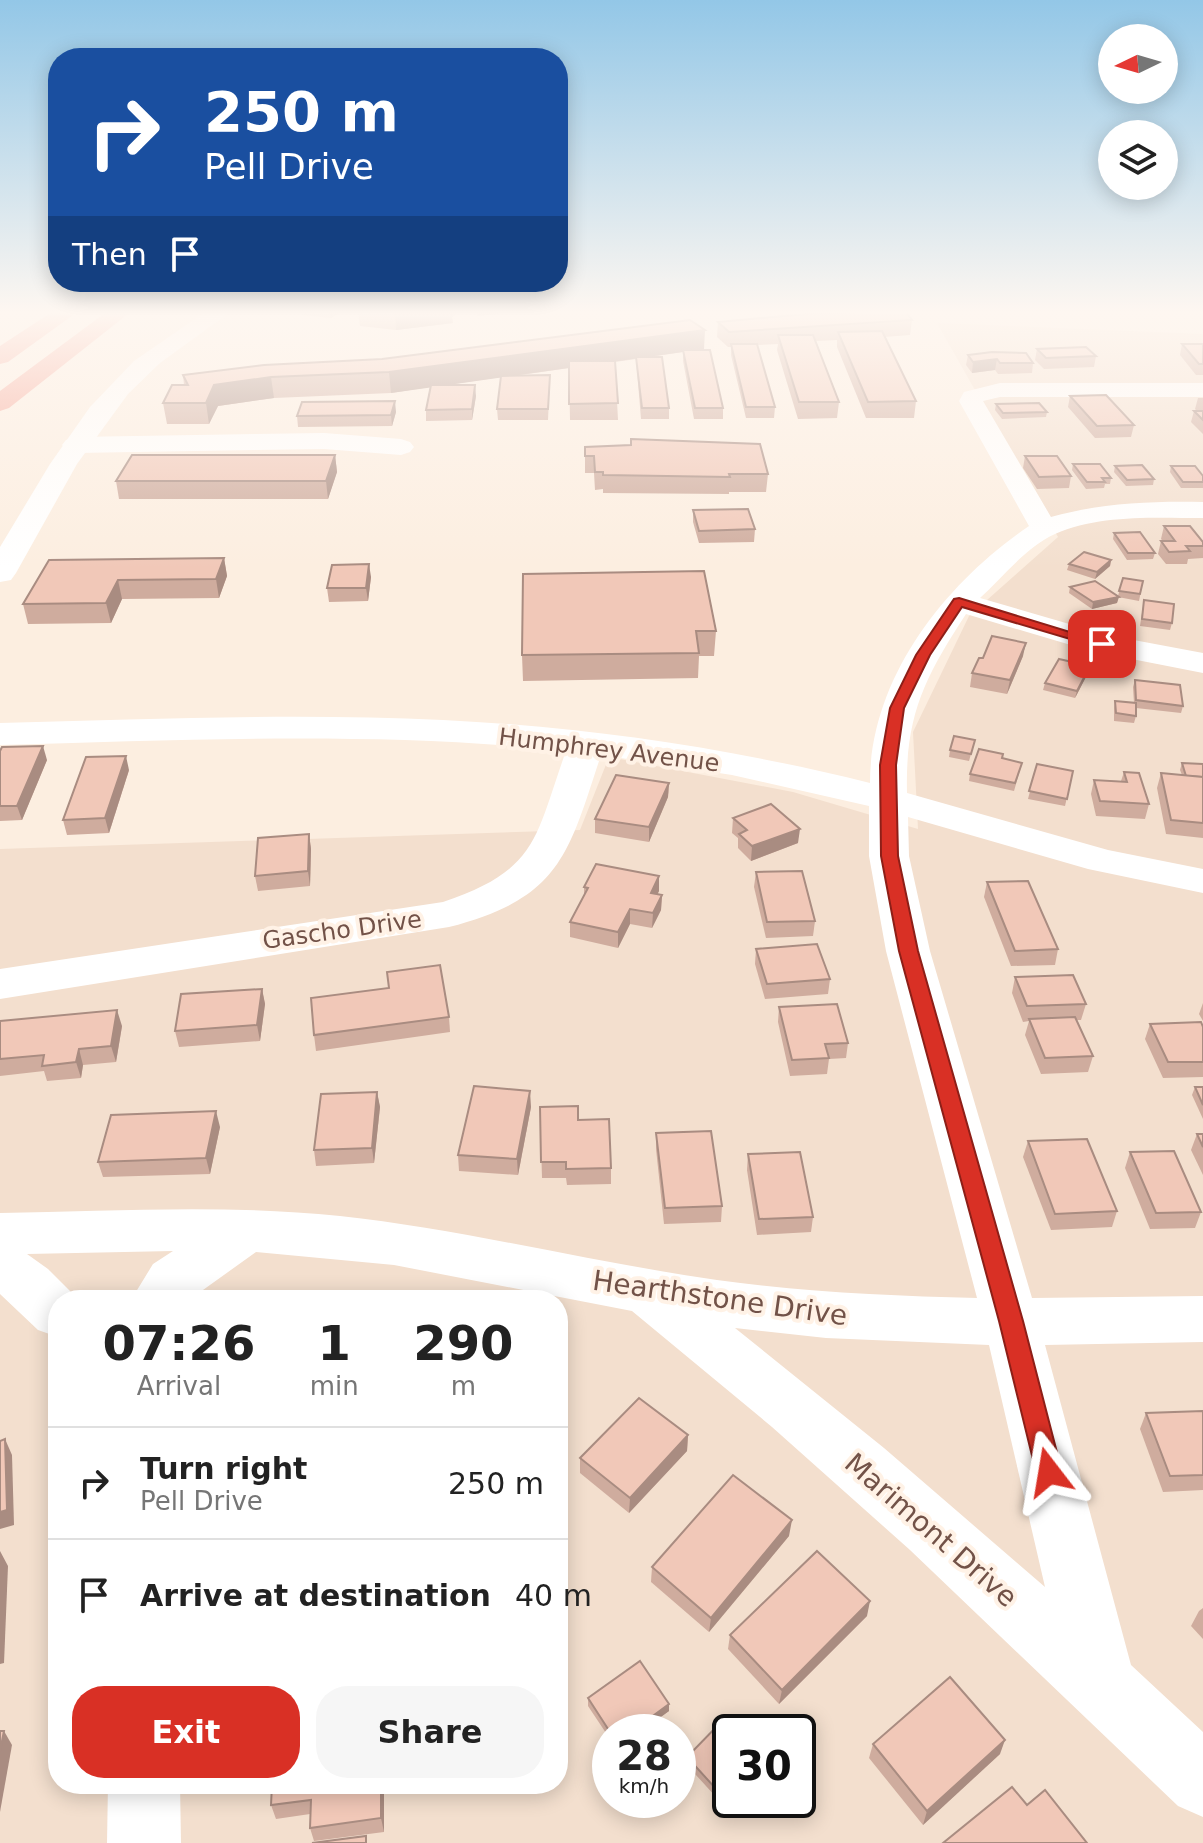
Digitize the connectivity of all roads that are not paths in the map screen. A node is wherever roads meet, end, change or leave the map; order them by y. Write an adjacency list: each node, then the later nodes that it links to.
1 (116, 396): 3 (main road)
2 (976, 396): 6 (street)
3 (75, 445): 4 (street); 7 (main road)
4 (401, 447)
5 (1203, 510): 6 (street)
6 (1044, 528): 8 (street)
7 (0, 573)
8 (959, 602): 9 (street); 12 (street)
9 (1203, 663)
10 (0, 734): 11 (street, Humphrey Avenue)
11 (587, 743): 12 (street, Humphrey Avenue); 14 (street, Gascho Drive)
12 (887, 800): 13 (street, Humphrey Avenue); 22 (street)
13 (1203, 881)
14 (0, 984)
15 (245, 1231): 16 (street, Hearthstone Drive); 18 (street); 19 (street, Hearthstone Drive)
16 (0, 1234)
17 (0, 1264): 20 (street)
18 (166, 1290)
19 (647, 1292): 22 (street, Hearthstone Drive); 23 (street, Marimont Drive)
20 (48, 1304)
21 (1203, 1319): 22 (street, Hearthstone Drive)
22 (1011, 1321): 23 (street)
23 (1102, 1683): 24 (street, Marimont Drive)
24 (1203, 1781)
25 (144, 1794): 26 (street)
26 (144, 1843)

